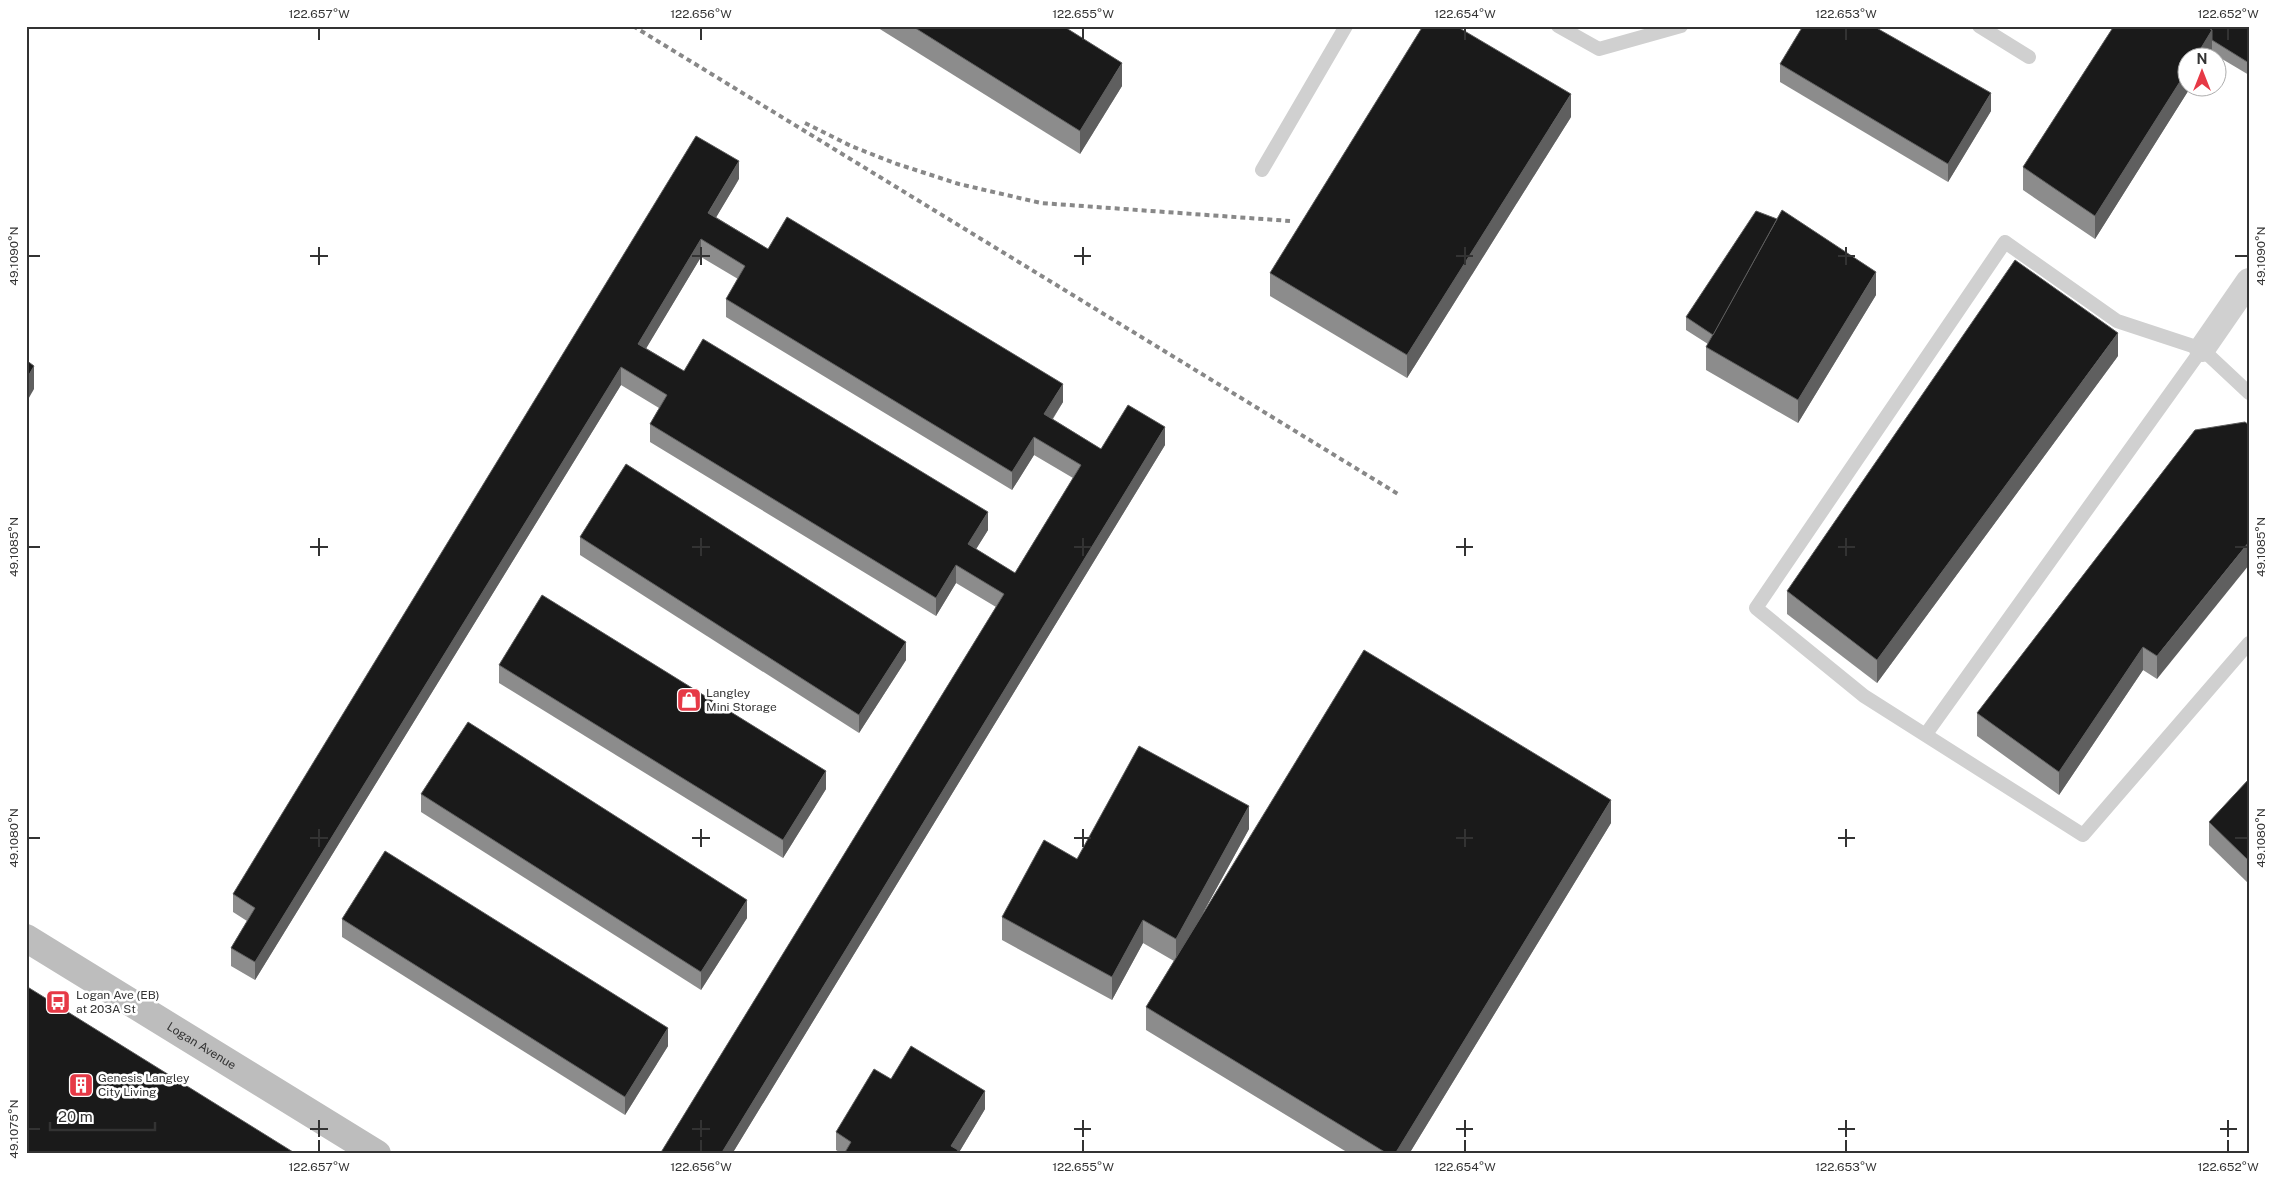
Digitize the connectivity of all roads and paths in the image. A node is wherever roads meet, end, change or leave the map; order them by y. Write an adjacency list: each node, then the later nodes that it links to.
1 (1346, 26): 6 (lane)
2 (1558, 26): 3 (lane)
3 (1681, 26)
4 (1978, 26): 5 (lane)
5 (2029, 57)
6 (1262, 170)
7 (2249, 281): 8 (street)
8 (2202, 349): 9 (lane); 11 (lane); 11 (lane)
9 (2249, 393)
10 (2249, 643): 11 (lane)
11 (1926, 734)
12 (26, 938): 13 (main road, Logan Avenue)
13 (377, 1154)

